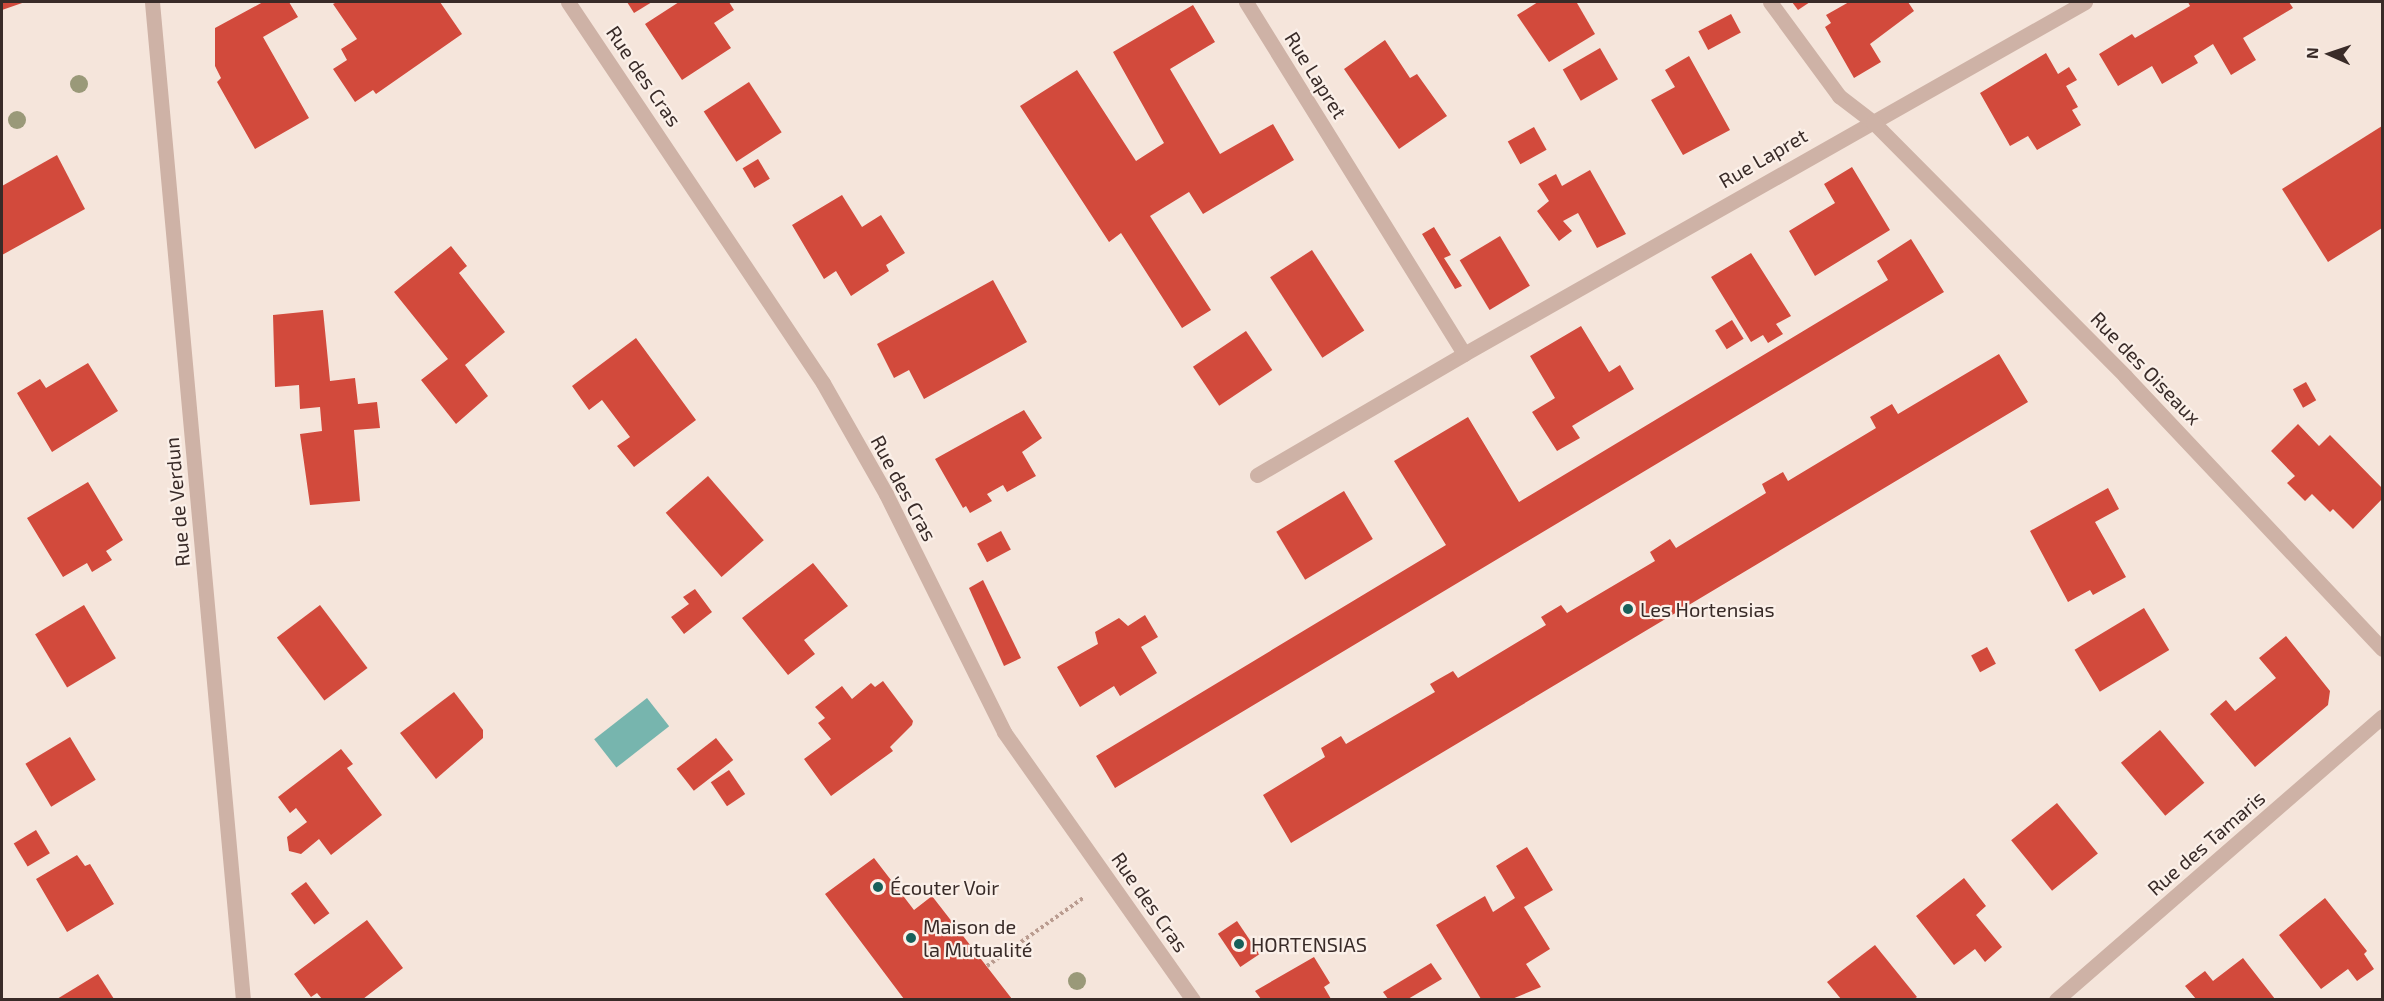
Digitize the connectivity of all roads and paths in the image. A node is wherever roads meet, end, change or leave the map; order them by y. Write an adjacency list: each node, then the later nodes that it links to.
1 (152, 2): 13 (street, Rue de Verdun)
2 (568, 2): 14 (street, Rue des Cras)
3 (1246, 2): 7 (street, Rue Lapret)
4 (1770, 2): 6 (street, Rue des Oiseaux)
5 (2085, 2): 6 (street, Rue Lapret)
6 (1873, 122): 7 (street, Rue Lapret); 9 (street, Rue des Oiseaux)
7 (1464, 354): 8 (street, Rue Lapret)
8 (1257, 476)
9 (2382, 649)
10 (2382, 717): 15 (street, Rue des Tamaris)
11 (1086, 896): 12 (path)
12 (987, 966)
13 (243, 999)
14 (1193, 999)
15 (2056, 999)

